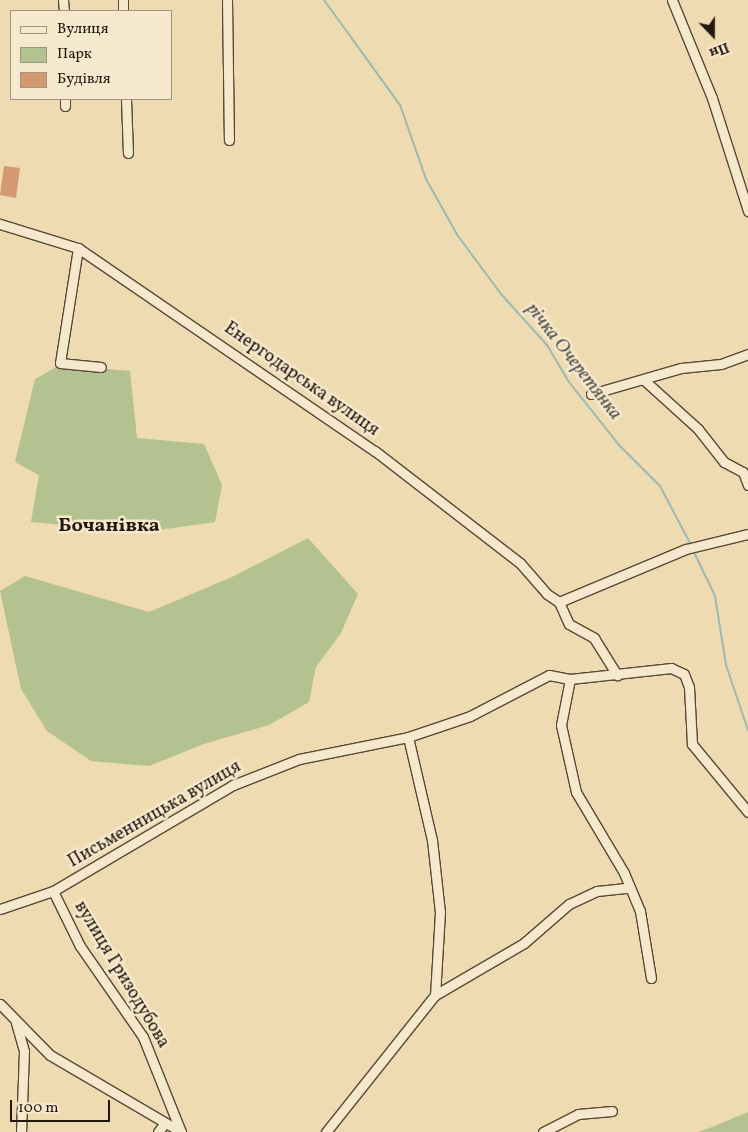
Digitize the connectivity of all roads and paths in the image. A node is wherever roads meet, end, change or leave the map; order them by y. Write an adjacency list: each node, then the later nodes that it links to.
1 (227, 0): 4 (street)
2 (672, 0): 6 (street)
3 (126, 100): 5 (street)
4 (229, 140)
5 (128, 153)
6 (748, 211)
7 (0, 224): 8 (street, Енергодарська вулиця)
8 (78, 248): 10 (street); 15 (street, Енергодарська вулиця)
9 (748, 354): 11 (street)
10 (102, 367)
11 (644, 380): 12 (street); 13 (street)
12 (591, 394)
13 (748, 485)
14 (748, 534): 15 (street)
15 (559, 602): 16 (street, Енергодарська вулиця)
16 (617, 675): 17 (street, Письменницька вулиця); 19 (street, Письменницька вулиця)
17 (570, 679): 18 (street, Письменницька вулиця); 20 (street)
18 (408, 737): 21 (street, Письменницька вулиця); 24 (street)
19 (748, 812)
20 (628, 888): 23 (street); 24 (street)
21 (53, 892): 22 (street, Письменницька вулиця); 31 (street, вулиця Гризодубова)
22 (0, 910)
23 (651, 978)
24 (435, 995): 32 (street)
25 (0, 1004): 26 (street)
26 (15, 1021): 28 (street); 29 (street)
27 (612, 1112): 33 (street)
28 (164, 1124): 30 (street); 31 (street)
29 (21, 1132)
30 (158, 1132)
31 (181, 1132)
32 (326, 1132)
33 (543, 1132)

